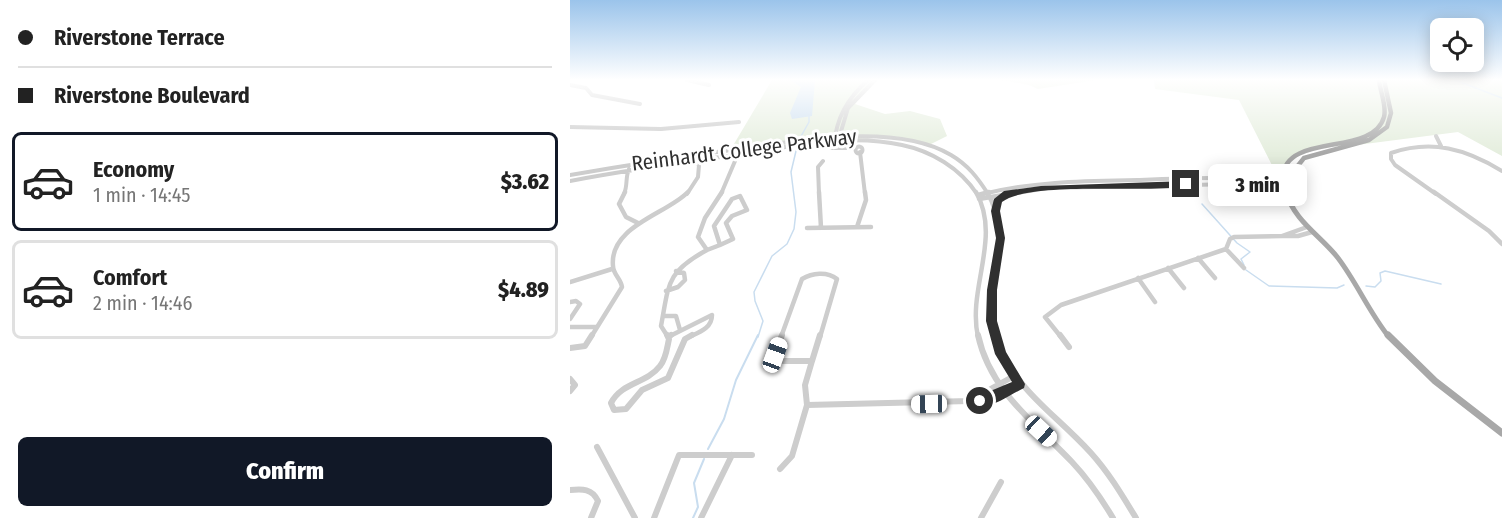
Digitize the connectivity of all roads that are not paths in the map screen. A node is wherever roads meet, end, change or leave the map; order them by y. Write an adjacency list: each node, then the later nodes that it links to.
1 (845, 104): 7 (street)
2 (851, 104): 6 (street)
3 (1383, 104): 13 (main road)
4 (1389, 104): 13 (main road)
5 (739, 122): 8 (street)
6 (842, 124): 9 (street); 11 (street)
7 (837, 125): 11 (street); 12 (street)
8 (570, 127)
9 (869, 135): 11 (street, Reinhardt College Parkway); 30 (street, Reinhardt College Parkway)
10 (1436, 136): 14 (street)
11 (837, 139): 12 (street, Reinhardt College Parkway); 16 (street); 35 (street, Reinhardt College Parkway)
12 (813, 142): 15 (street, Reinhardt College Parkway); 16 (street); 17 (street, Reinhardt College Parkway)
13 (1336, 146): 24 (main road); 31 (main road)
14 (1441, 146): 23 (street); 44 (street)
15 (740, 148): 17 (street); 20 (street, Reinhardt College Parkway)
16 (836, 148): 39 (street)
17 (738, 154): 18 (street, Reinhardt College Parkway); 47 (street)
18 (687, 161): 21 (street, Reinhardt College Parkway); 38 (street)
19 (823, 161): 42 (street)
20 (630, 164): 22 (street); 25 (street, Reinhardt College Parkway)
21 (646, 167): 22 (street, Reinhardt College Parkway); 27 (street)
22 (628, 170): 26 (street, Reinhardt College Parkway); 27 (street)
23 (1502, 171)
24 (1283, 172): 28 (main road); 31 (main road)
25 (570, 175)
26 (586, 178): 27 (street); 29 (street, Reinhardt College Parkway)
27 (626, 178): 38 (street)
28 (1257, 180): 31 (street); 32 (street); 33 (street); 36 (main road)
29 (570, 181)
30 (981, 182): 32 (street); 34 (street, Reinhardt College Parkway)
31 (1285, 182): 36 (main road)
32 (1011, 187): 34 (street)
33 (1007, 193): 34 (street); 37 (street)
34 (989, 195): 35 (street); 37 (street, Reinhardt College Parkway)
35 (979, 197): 73 (street, Reinhardt College Parkway)
36 (1291, 206): 43 (main road)
37 (996, 211): 70 (street, Reinhardt College Parkway)
38 (638, 223): 51 (street)
39 (857, 227): 40 (street); 42 (street)
40 (871, 227)
41 (807, 228): 42 (street)
42 (821, 228)
43 (1310, 230): 46 (street); 78 (main road)
44 (1502, 244)
45 (720, 245): 45 (street); 47 (street)
46 (1226, 249): 48 (street); 50 (street)
47 (707, 250): 52 (street)
48 (1198, 258): 49 (street); 54 (street)
49 (1168, 268): 53 (street); 56 (street)
50 (1244, 268)
51 (612, 269): 55 (street); 63 (street)
52 (676, 271): 57 (street); 57 (street)
53 (1138, 278): 59 (street); 67 (street)
54 (1215, 278)
55 (570, 282)
56 (1184, 288)
57 (666, 291): 60 (street)
58 (570, 302): 61 (street)
59 (1155, 302)
60 (663, 316): 64 (street); 66 (street)
61 (570, 319)
62 (572, 327): 63 (street); 65 (street)
63 (597, 327): 68 (street)
64 (680, 330): 66 (street); 66 (street)
65 (570, 333)
66 (668, 337)
67 (1069, 347)
68 (570, 348)
69 (813, 361): 69 (street); 77 (street)
70 (1014, 376): 72 (street, Reinhardt College Parkway); 73 (street)
71 (570, 379): 74 (street)
72 (1020, 384): 75 (street); 91 (street, Reinhardt College Parkway)
73 (999, 385): 75 (street, Reinhardt College Parkway); 76 (street)
74 (570, 391)
75 (1004, 393): 76 (street); 90 (street, Reinhardt College Parkway)
76 (969, 400): 77 (street)
77 (807, 405): 82 (street)
78 (1502, 433)
79 (597, 447): 86 (street)
80 (752, 454): 81 (street)
81 (732, 455): 87 (street); 88 (street)
82 (780, 469)
83 (1001, 482): 89 (street)
84 (570, 490): 85 (street)
85 (591, 518)
86 (635, 518)
87 (654, 518)
88 (701, 518)
89 (981, 518)
90 (1113, 518)
91 (1136, 518)

